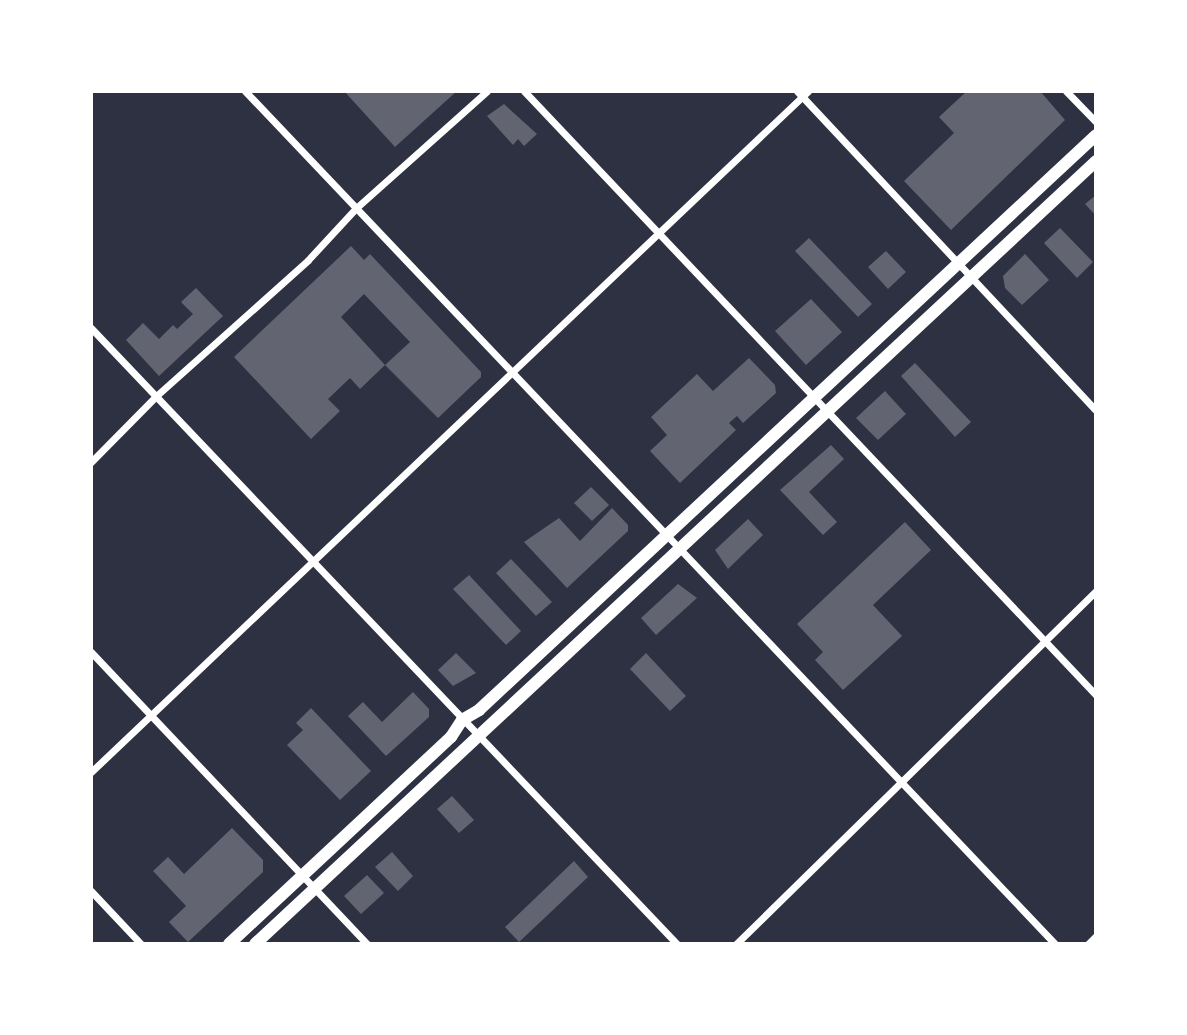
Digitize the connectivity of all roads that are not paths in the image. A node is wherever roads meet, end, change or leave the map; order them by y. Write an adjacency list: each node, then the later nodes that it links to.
1 (245, 91): 9 (street)
2 (487, 91): 9 (street)
3 (524, 91): 10 (street)
4 (1066, 91): 6 (street)
5 (802, 93): 10 (street); 11 (street)
6 (1096, 122)
7 (1096, 135): 11 (main road)
8 (1096, 161): 12 (main road)
9 (355, 209): 14 (street); 15 (street)
10 (659, 231): 14 (street); 16 (street)
11 (957, 265): 12 (street); 16 (main road)
12 (970, 279): 17 (street); 18 (main road)
13 (91, 328): 15 (street)
14 (513, 372): 20 (street); 22 (street)
15 (155, 397): 19 (street); 22 (street)
16 (813, 399): 18 (street); 20 (main road)
17 (1096, 411)
18 (826, 413): 21 (main road); 24 (street)
19 (91, 461)
20 (667, 535): 21 (street); 28 (main road)
21 (681, 549): 29 (main road); 31 (street)
22 (312, 561): 27 (street); 28 (street)
23 (1096, 591): 24 (street)
24 (1045, 640): 26 (street); 31 (street)
25 (91, 652): 27 (street)
26 (1096, 695)
27 (150, 716): 30 (street); 32 (street)
28 (462, 720): 29 (street); 32 (main road)
29 (478, 738): 33 (main road); 40 (street)
30 (91, 772)
31 (900, 781): 41 (street); 42 (street)
32 (301, 876): 33 (street); 37 (main road)
33 (315, 890): 38 (main road); 39 (street)
34 (91, 891): 36 (street)
35 (1096, 936): 43 (street)
36 (141, 944)
37 (229, 944)
38 (255, 944)
39 (367, 944)
40 (677, 944)
41 (736, 944)
42 (1055, 944)
43 (1087, 944)

